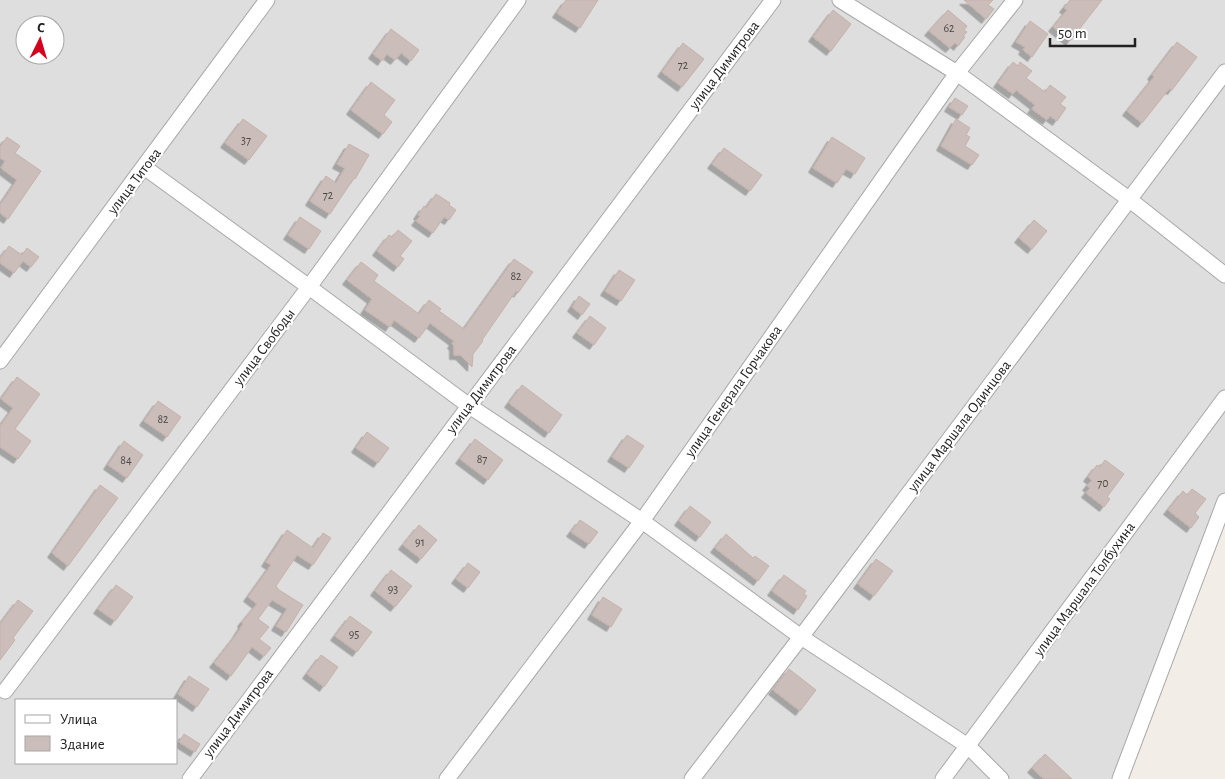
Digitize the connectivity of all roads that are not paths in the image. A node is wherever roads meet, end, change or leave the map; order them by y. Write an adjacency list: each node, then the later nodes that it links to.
1 (267, 0): 8 (street, улица Титова)
2 (518, 0): 11 (street, улица Свободы)
3 (774, 0): 14 (street, улица Димитрова)
4 (840, 0): 7 (street)
5 (1015, 0): 7 (street, улица Генерала Горчакова)
6 (1225, 72): 9 (street, улица Маршала Одинцова)
7 (957, 73): 9 (street); 16 (street, улица Генерала Горчакова)
8 (144, 167): 11 (street); 12 (street, улица Титова)
9 (1130, 200): 10 (street); 17 (street, улица Маршала Одинцова)
10 (1225, 275)
11 (309, 287): 14 (street); 18 (street, улица Свободы)
12 (0, 361)
13 (1225, 398): 19 (street, улица Маршала Толбухина)
14 (468, 406): 16 (street); 20 (street, улица Димитрова)
15 (1225, 501): 25 (street)
16 (642, 521): 17 (street); 21 (street, улица Генерала Горчакова)
17 (801, 636): 19 (street); 22 (street, улица Маршала Одинцова)
18 (5, 691)
19 (968, 746): 23 (street, улица Маршала Толбухина); 24 (street)
20 (190, 779)
21 (447, 779)
22 (692, 779)
23 (943, 779)
24 (1001, 779)
25 (1120, 779)

